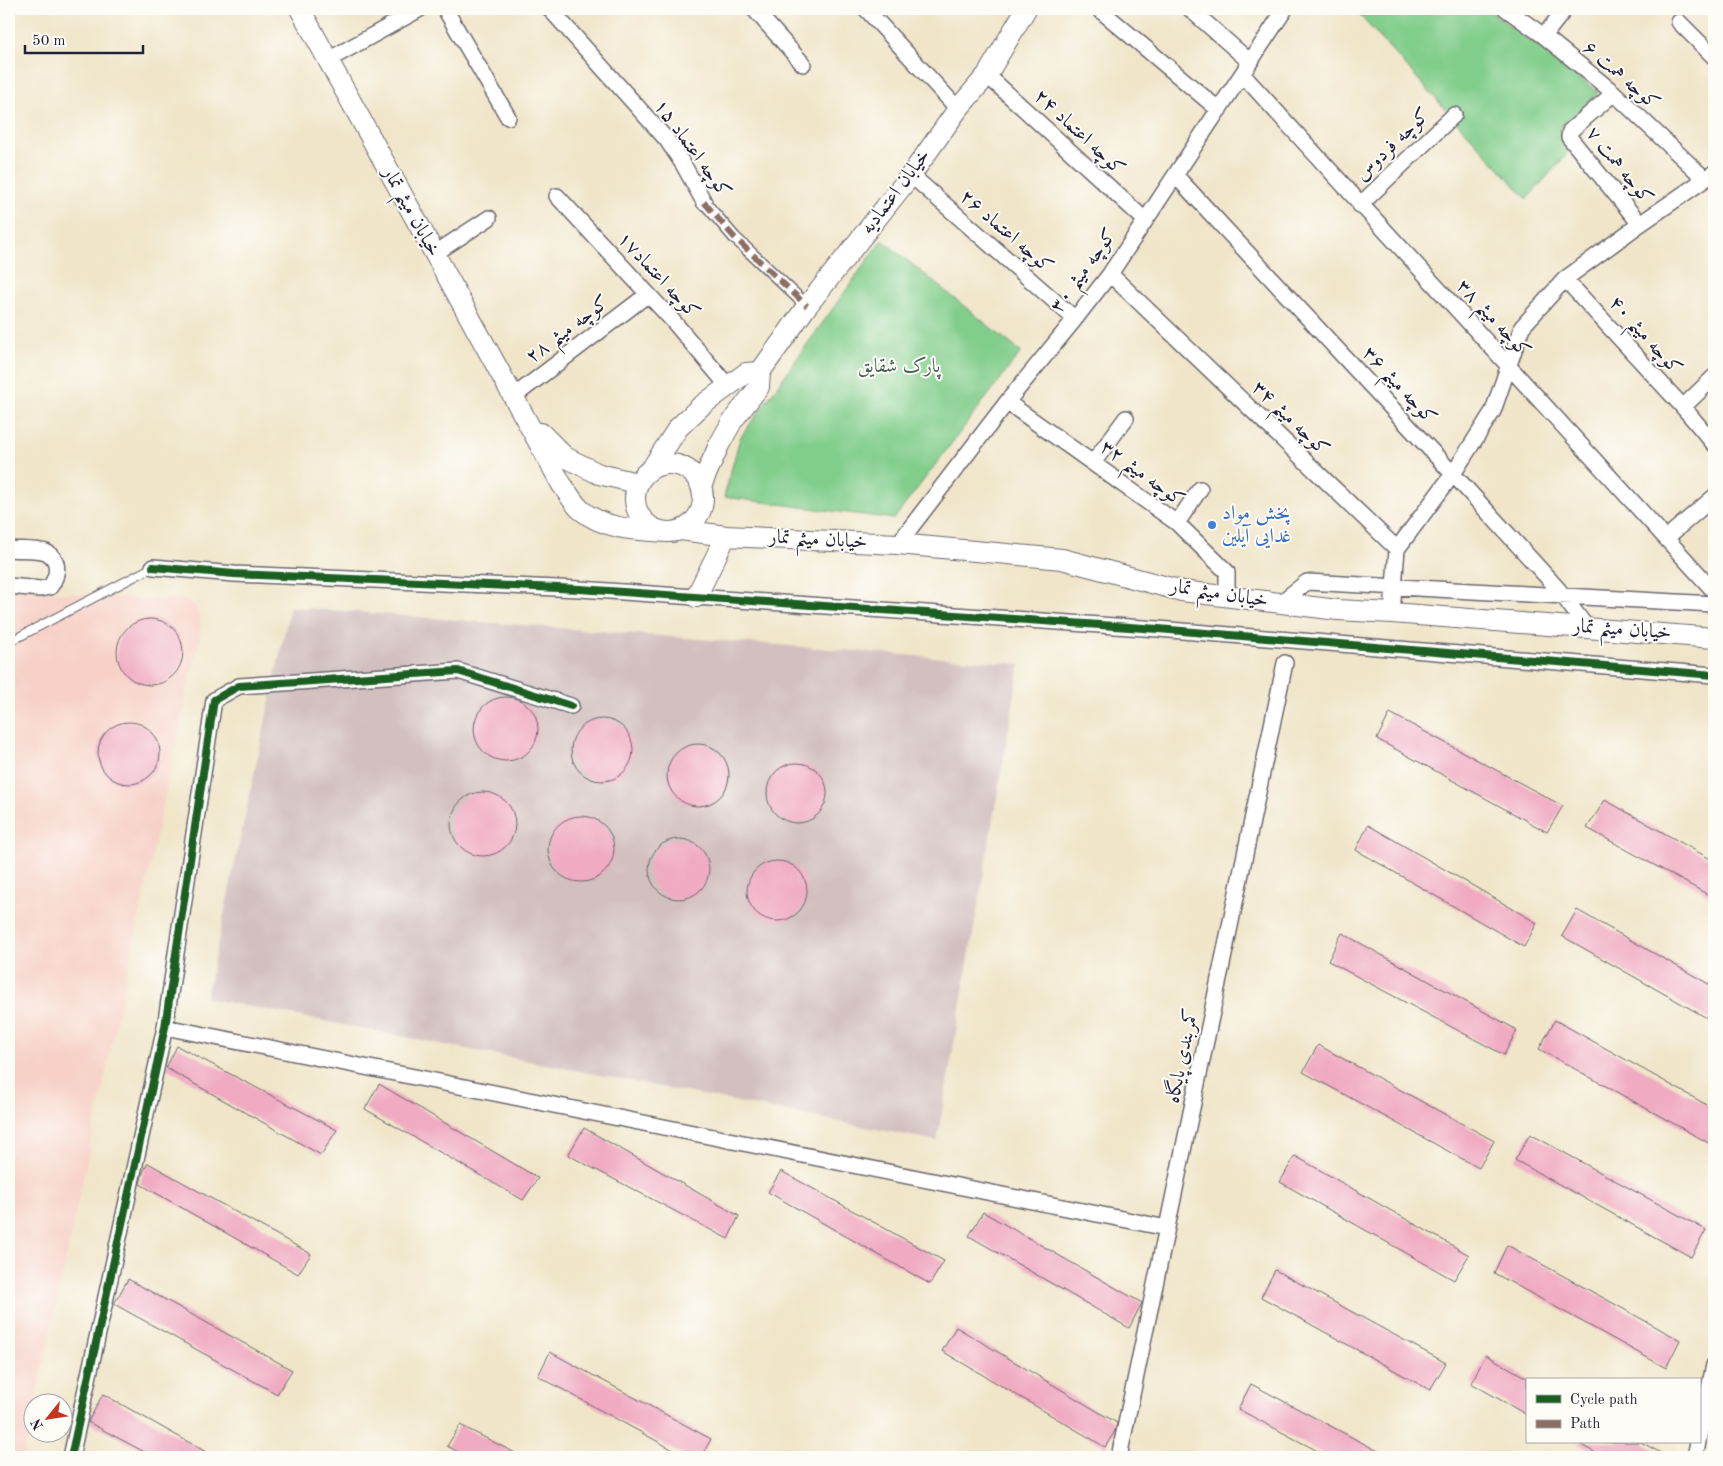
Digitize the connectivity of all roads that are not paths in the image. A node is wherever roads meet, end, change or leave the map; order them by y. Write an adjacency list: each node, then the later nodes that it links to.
1 (300, 9): 16 (street, خیابان میثم تمار)
2 (420, 9): 16 (street)
3 (445, 9): 24 (street)
4 (550, 9): 29 (street, کوچه اعتماد ۱۵)
5 (754, 9): 17 (street)
6 (866, 9): 21 (street)
7 (1099, 9): 22 (street)
8 (1190, 9): 18 (street, کوچه میثم ۳۸)
9 (1285, 9): 18 (street, کوچه میثم ۳۰)
10 (1506, 9): 14 (street, کوچه همت ۶)
11 (1565, 9): 14 (street)
12 (1020, 12): 19 (street, خیابان اعتمادیه)
13 (1678, 22): 15 (street)
14 (1544, 36): 20 (street, کوچه همت ۶)
15 (1714, 57)
16 (328, 60): 34 (street, خیابان میثم تمار)
17 (804, 64)
18 (1246, 68): 22 (street, کوچه میثم ۳۰); 30 (street, کوچه میثم ۳۸)
19 (987, 75): 21 (street, خیابان اعتمادیه); 32 (street, کوچه اعتماد ۲۴)
20 (1614, 93): 27 (street, کوچه همت ۶); 33 (street, کوچه همت ۷)
21 (958, 109): 25 (street, خیابان اعتمادیه)
22 (1219, 110): 26 (street, کوچه میثم ۳۰)
23 (1454, 115): 30 (street, کوچه فردوس)
24 (508, 117)
25 (911, 174): 38 (street, خیابان اعتمادیه); 39 (street, کوچه اعتماد ۲۶)
26 (1176, 176): 32 (street, کوچه میثم ۳۰); 52 (street, کوچه میثم ۳۶)
27 (1710, 176): 33 (street)
28 (556, 196): 37 (street, کوچه اعتماد۱۷)
29 (704, 202): 38 (street, کوچه اعتماد ۱۵)
30 (1360, 205): 40 (street, کوچه میثم ۳۸)
31 (490, 218): 34 (street)
32 (1145, 220): 35 (street, کوچه میثم ۳۰)
33 (1640, 224): 36 (street)
34 (434, 254): 44 (street, خیابان میثم تمار)
35 (1110, 274): 39 (street, کوچه میثم ۳۰); 63 (street, کوچه میثم ۳۴)
36 (1565, 279): 40 (street); 46 (street, کوچه میثم ۴۰)
37 (648, 295): 43 (street, کوچه اعتماد۱۷); 44 (street, کوچه میثم ۲۸)
38 (808, 306): 41 (street, خیابان اعتمادیه)
39 (1075, 319): 45 (street, کوچه میثم ۳۰)
40 (1510, 366): 52 (street); 60 (street, کوچه میثم ۳۸)
41 (760, 372): 43 (street); 55 (street, خیابان اعتمادیه)
42 (1714, 377): 46 (street)
43 (727, 385): 51 (street)
44 (513, 397): 47 (street, خیابان میثم تمار)
45 (1007, 402): 50 (street, کوچه میثم ۳۲); 61 (street, کوچه میثم ۳۰)
46 (1683, 407): 49 (street, کوچه میثم ۴۰)
47 (524, 415): 53 (street, خیابان میثم تمار); 58 (street, خیابان میثم تمار)
48 (1126, 418): 50 (street)
49 (1714, 444)
50 (1093, 463): 57 (street, کوچه میثم ۳۲)
51 (652, 468): 53 (street); 55 (street)
52 (1453, 474): 63 (street); 68 (street, کوچه میثم ۳۶)
53 (637, 483): 58 (street)
54 (1200, 489): 57 (street)
55 (702, 492): 58 (street); 59 (street)
56 (1714, 497): 60 (street)
57 (1177, 523): 70 (street, کوچه میثم ۳۲)
58 (674, 531): 59 (street, خیابان میثم تمار)
59 (726, 536): 61 (street, خیابان میثم تمار); 69 (street)
60 (1666, 538): 67 (street, کوچه میثم ۳۸)
61 (898, 544): 70 (street, خیابان میثم تمار)
62 (9, 549): 65 (street)
63 (1397, 549): 66 (street)
64 (153, 567): 69 (street); 76 (lane)
65 (9, 586)
66 (1394, 588): 68 (street); 71 (street); 73 (street)
67 (1714, 591)
68 (1562, 595): 72 (street); 74 (street, کوچه میثم ۳۶)
69 (696, 597): 78 (street)
70 (1227, 597): 71 (street, خیابان میثم تمار)
71 (1280, 603): 73 (street, خیابان میثم تمار)
72 (1714, 604)
73 (1392, 613): 74 (street, خیابان میثم تمار)
74 (1587, 628): 75 (street, خیابان میثم تمار)
75 (1714, 638)
76 (9, 642)
77 (1285, 663): 81 (street, کمربندی پایگاه)
78 (1714, 675)
79 (571, 706): 80 (street)
80 (165, 1027): 81 (street); 85 (street)
81 (1167, 1228): 86 (street, کمربندی پایگاه)
82 (1714, 1365): 83 (street)
83 (1700, 1432)
84 (1698, 1444): 87 (street)
85 (71, 1457)
86 (1120, 1457)
87 (1695, 1457)

